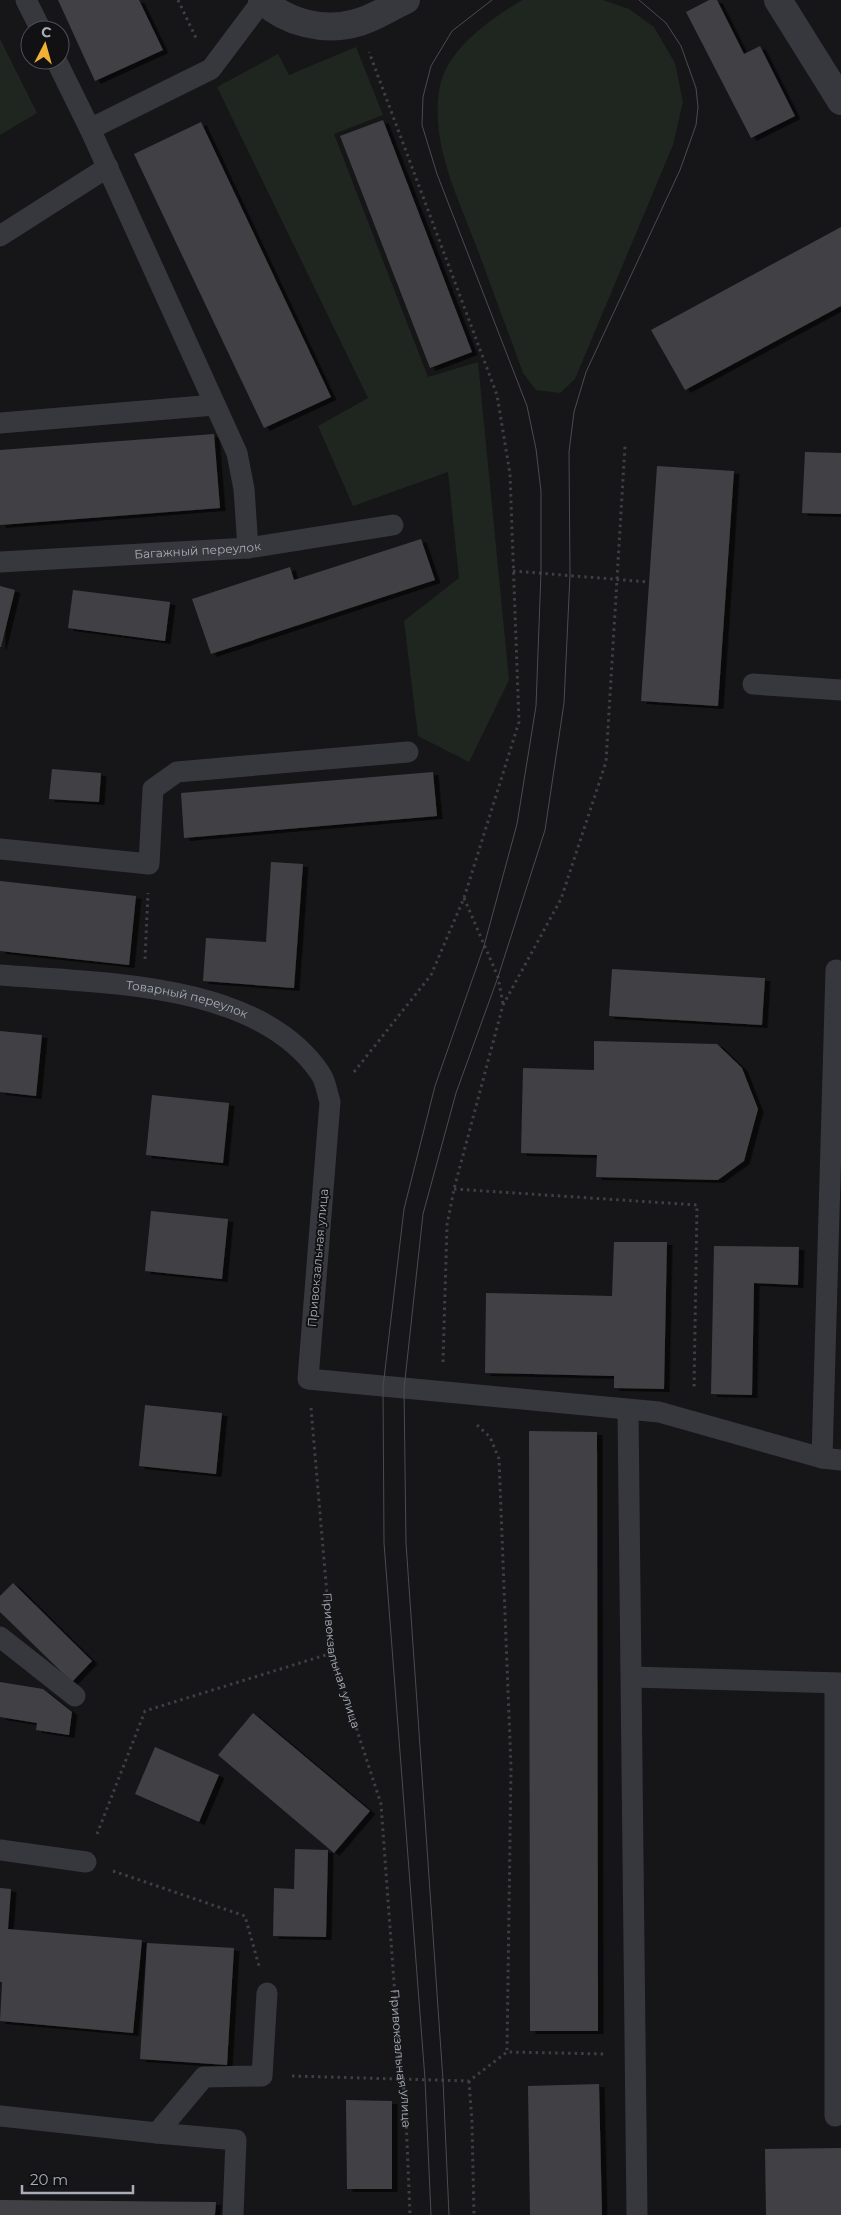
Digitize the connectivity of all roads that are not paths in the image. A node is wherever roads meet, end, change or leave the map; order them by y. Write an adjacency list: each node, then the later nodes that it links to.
1 (26, 0): 5 (lane)
2 (262, 0): 3 (street); 8 (lane)
3 (406, 0)
4 (778, 0): 7 (street)
5 (36, 20)
6 (61, 70): 8 (lane)
7 (841, 101)
8 (90, 129): 9 (lane)
9 (108, 167): 10 (lane); 11 (lane)
10 (0, 236)
11 (215, 405): 12 (lane); 14 (lane)
12 (0, 423)
13 (393, 525): 14 (lane, Багажный переулок)
14 (248, 548): 15 (lane, Багажный переулок)
15 (0, 562)
16 (753, 684): 17 (lane)
17 (841, 690)
18 (408, 752): 19 (lane)
19 (0, 849)
20 (836, 970): 24 (lane)
21 (0, 975): 22 (lane, Товарный переулок)
22 (330, 1102): 23 (lane, Привокзальная улица)
23 (628, 1410): 24 (lane); 26 (lane)
24 (831, 1459)
25 (0, 1637): 28 (lane)
26 (632, 1677): 27 (lane); 36 (lane)
27 (838, 1683): 33 (lane)
28 (75, 1696)
29 (0, 1850): 30 (lane)
30 (86, 1862)
31 (267, 1993): 34 (lane)
32 (0, 2116): 34 (lane)
33 (835, 2116)
34 (157, 2134): 35 (lane)
35 (233, 2215)
36 (636, 2215)

